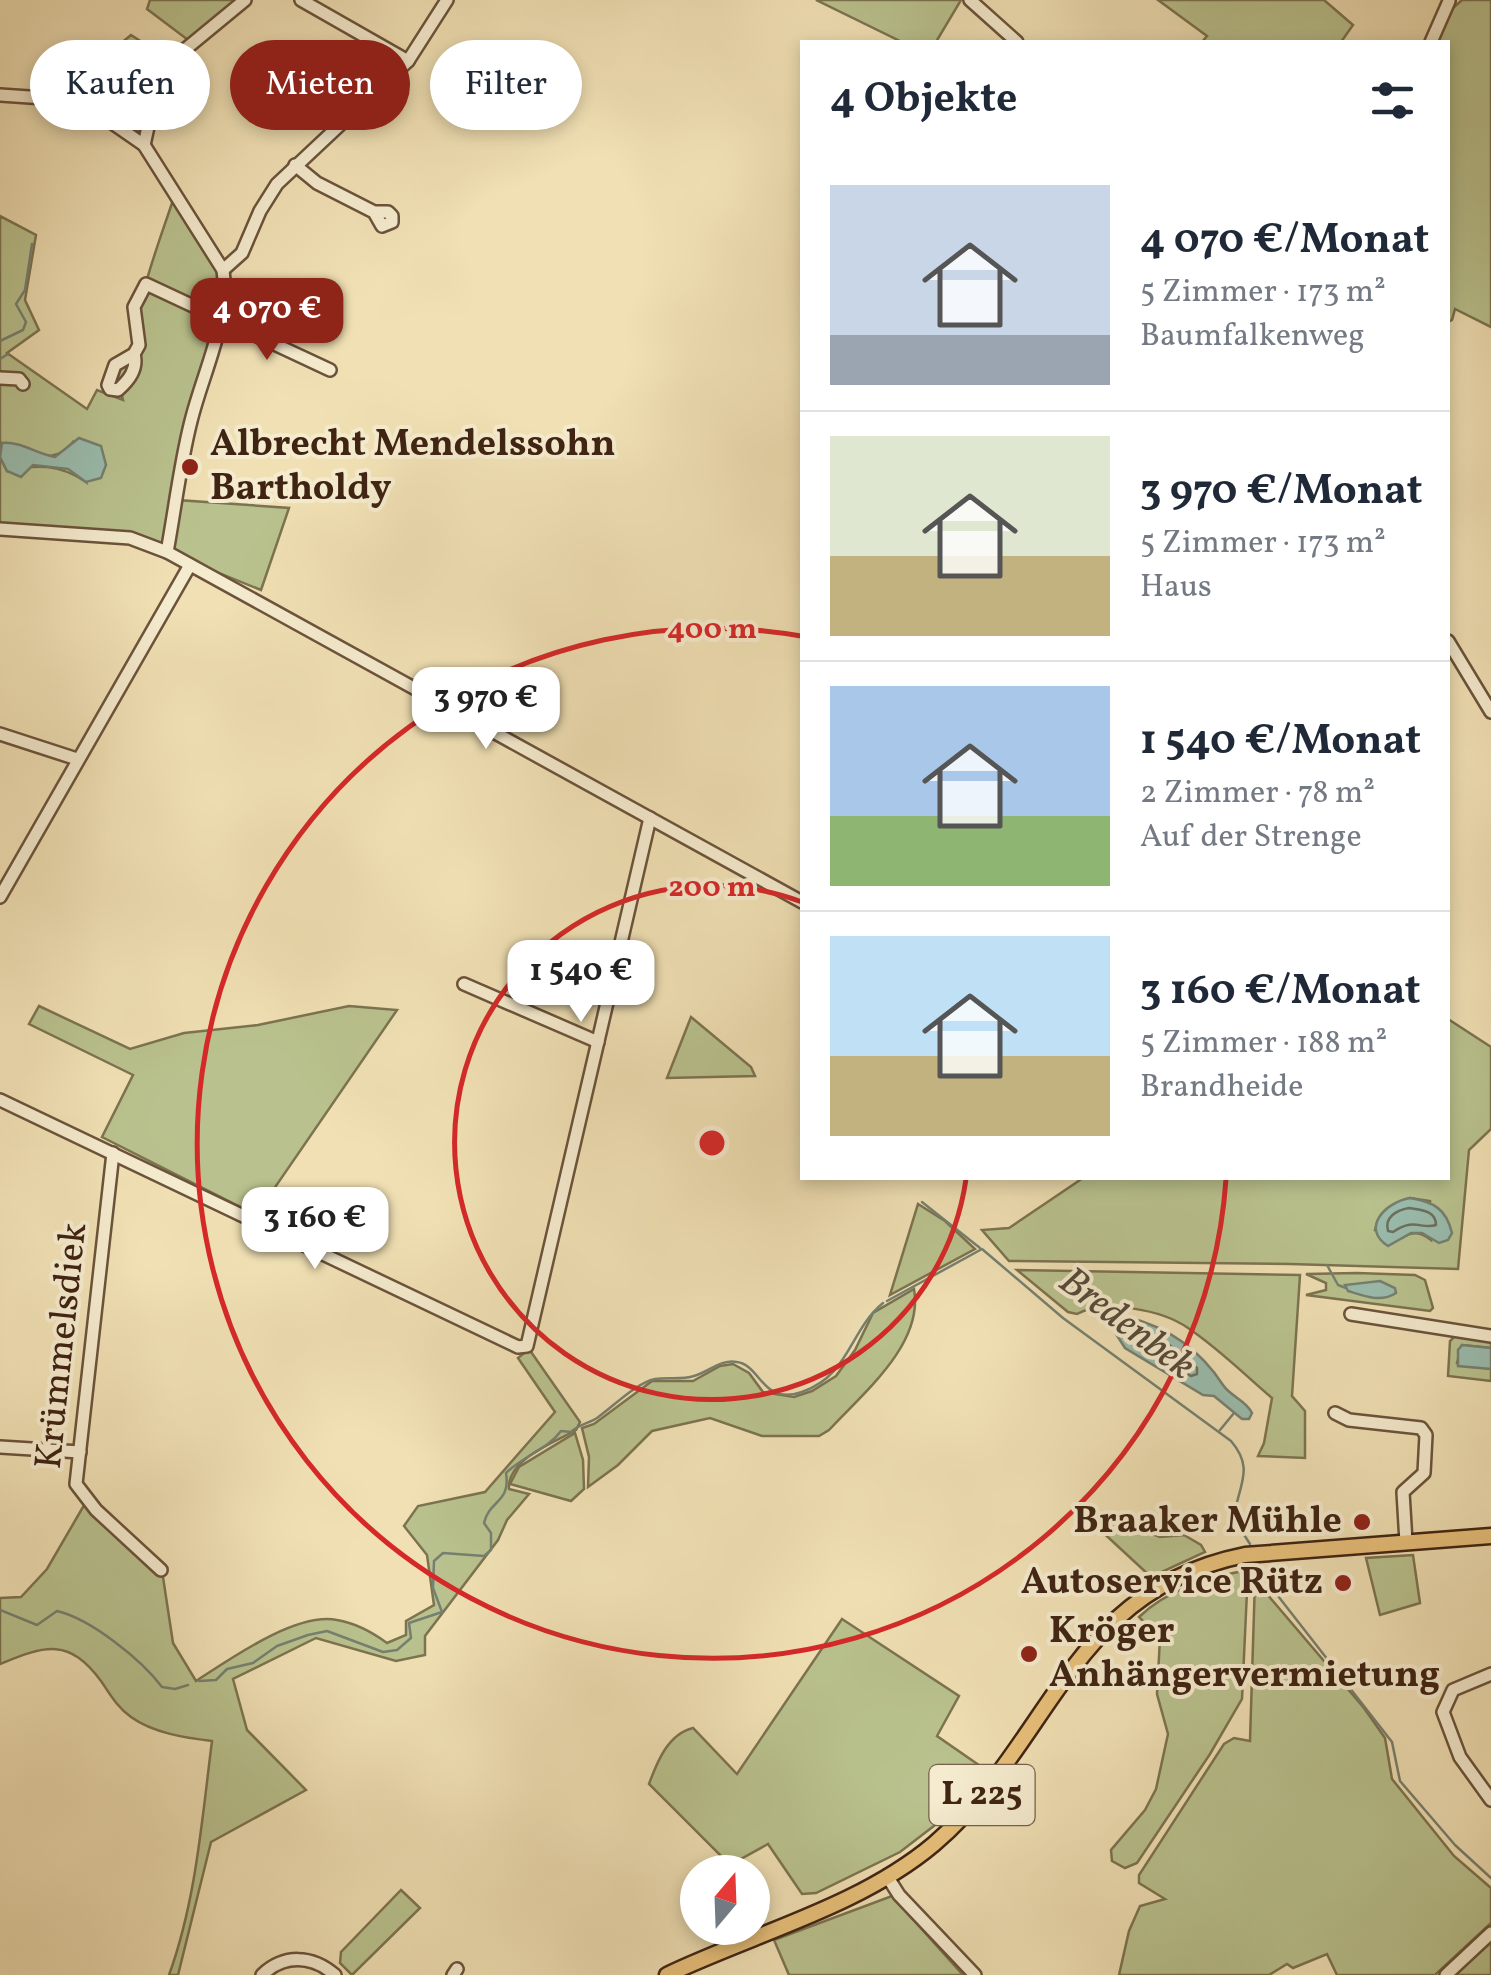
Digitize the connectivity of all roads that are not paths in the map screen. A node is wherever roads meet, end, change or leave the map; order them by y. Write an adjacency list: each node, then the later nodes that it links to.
1 (245, 0): 12 (street)
2 (301, 0): 6 (street)
3 (447, 0): 9 (street)
4 (970, 0): 7 (street)
5 (1449, 1): 8 (street)
6 (371, 40)
7 (1015, 40)
8 (1433, 40)
9 (410, 58)
10 (0, 94): 12 (street)
11 (333, 130): 13 (street)
12 (144, 145): 15 (street)
13 (295, 165): 14 (street); 15 (street)
14 (374, 212)
15 (223, 270): 16 (street)
16 (221, 318): 17 (street); 18 (street); 22 (street)
17 (134, 354)
18 (330, 370)
19 (0, 378): 20 (street)
20 (23, 384)
21 (1, 526): 22 (street)
22 (167, 552): 23 (street)
23 (190, 566): 27 (street); 28 (street)
24 (1450, 644): 25 (street)
25 (1491, 712)
26 (0, 734): 27 (street)
27 (77, 759): 29 (street)
28 (650, 818): 30 (street); 32 (street)
29 (0, 896)
30 (800, 901)
31 (464, 984): 32 (street)
32 (598, 1042): 34 (street)
33 (0, 1100): 34 (street)
34 (113, 1152): 39 (street, Krümmelsdiek)
35 (1351, 1314): 36 (street)
36 (1491, 1336)
37 (1335, 1414): 41 (street)
38 (0, 1447): 39 (street)
39 (80, 1452): 42 (street, Krümmelsdiek)
40 (1491, 1536): 41 (main road, L 225)
41 (1406, 1542): 45 (main road, L 225)
42 (161, 1570)
43 (1491, 1674): 44 (street)
44 (1491, 1800)
45 (886, 1876): 49 (main road, L 225); 50 (street)
46 (1491, 1933): 51 (street)
47 (262, 1975): 48 (street)
48 (335, 1975)
49 (667, 1975)
50 (975, 1975)
51 (1446, 1975)

